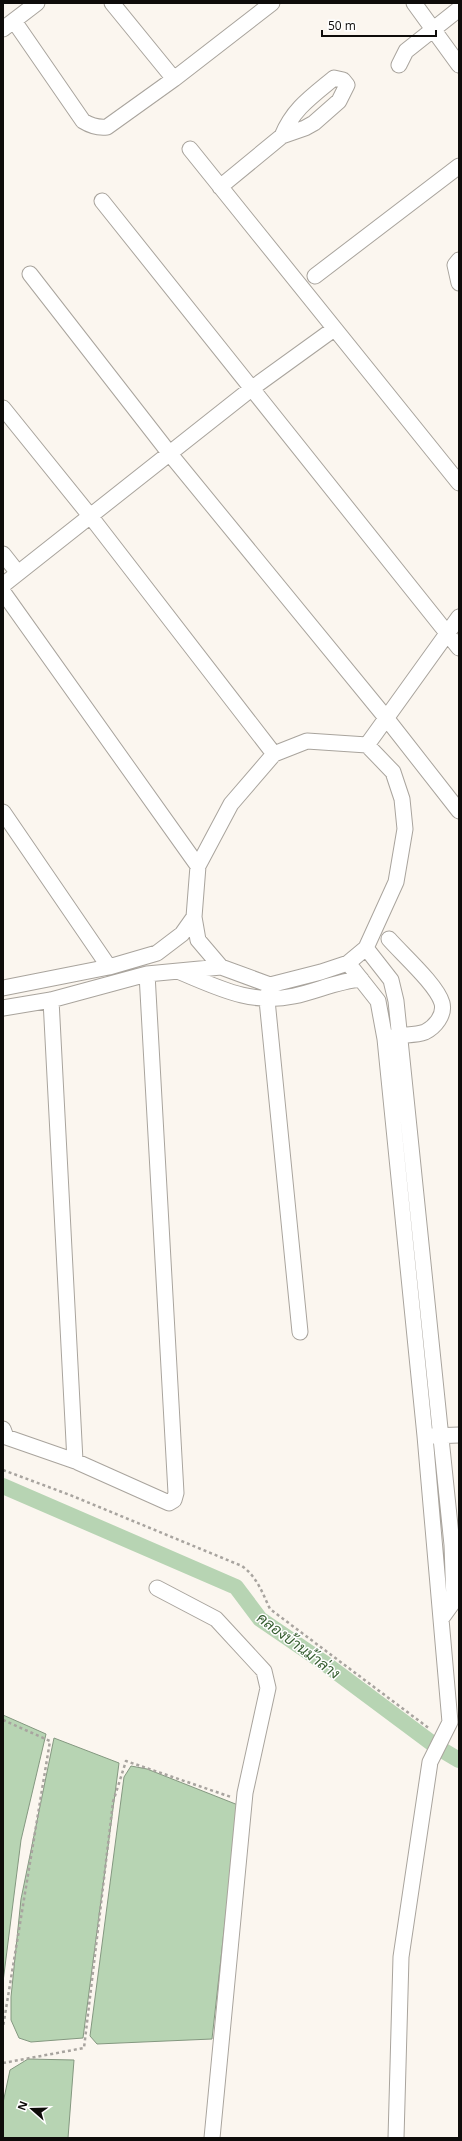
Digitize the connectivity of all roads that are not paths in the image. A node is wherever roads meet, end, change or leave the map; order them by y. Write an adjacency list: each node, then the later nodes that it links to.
1 (37, 3): 6 (street)
2 (112, 3): 10 (street)
3 (414, 3): 7 (street)
4 (267, 4): 10 (street)
5 (459, 9): 7 (street)
6 (8, 25): 10 (street)
7 (433, 28): 8 (street); 9 (street)
8 (399, 65)
9 (459, 65)
10 (174, 78)
11 (282, 136): 14 (street)
12 (190, 149): 14 (street)
13 (459, 166): 18 (street)
14 (220, 187): 20 (street)
15 (102, 202): 21 (street)
16 (459, 260): 19 (street)
17 (30, 274): 23 (street)
18 (315, 276)
19 (459, 283)
20 (334, 328): 21 (street); 24 (street)
21 (251, 389): 23 (street); 31 (street)
22 (3, 408): 25 (street)
23 (170, 454): 25 (street); 33 (street)
24 (459, 483)
25 (91, 517): 27 (street); 35 (street)
26 (3, 554): 27 (street)
27 (18, 573): 28 (street)
28 (3, 585)
29 (3, 592): 38 (street)
30 (459, 617): 31 (street)
31 (448, 633): 32 (street); 33 (street)
32 (459, 648)
33 (387, 719): 34 (street); 36 (street)
34 (367, 745): 35 (street); 41 (street)
35 (274, 754): 38 (street)
36 (459, 811)
37 (3, 812): 43 (street)
38 (198, 866): 39 (street)
39 (194, 916): 43 (street); 44 (street)
40 (389, 939): 53 (street)
41 (366, 948): 42 (street); 53 (street)
42 (348, 963): 47 (street); 48 (street)
43 (109, 967): 49 (street)
44 (221, 967): 45 (street); 48 (street)
45 (179, 972): 46 (street); 51 (street)
46 (147, 974): 50 (street); 60 (street)
47 (361, 979): 51 (street); 54 (street)
48 (270, 985): 51 (street)
49 (3, 988)
50 (51, 1000): 52 (street); 60 (street)
51 (267, 1000): 55 (street)
52 (3, 1008)
53 (400, 1035): 54 (street); 59 (street)
54 (385, 1039): 58 (street)
55 (300, 1332)
56 (3, 1429): 60 (street)
57 (459, 1435): 59 (street)
58 (425, 1436): 59 (street); 62 (street)
59 (441, 1436): 61 (street)
60 (75, 1461)
61 (452, 1545): 62 (street); 65 (street)
62 (434, 1546): 64 (street)
63 (157, 1588): 67 (street)
64 (439, 1597): 65 (street); 66 (street)
65 (456, 1602): 66 (street)
66 (441, 1619): 68 (street)
67 (212, 2138)
68 (396, 2138)

